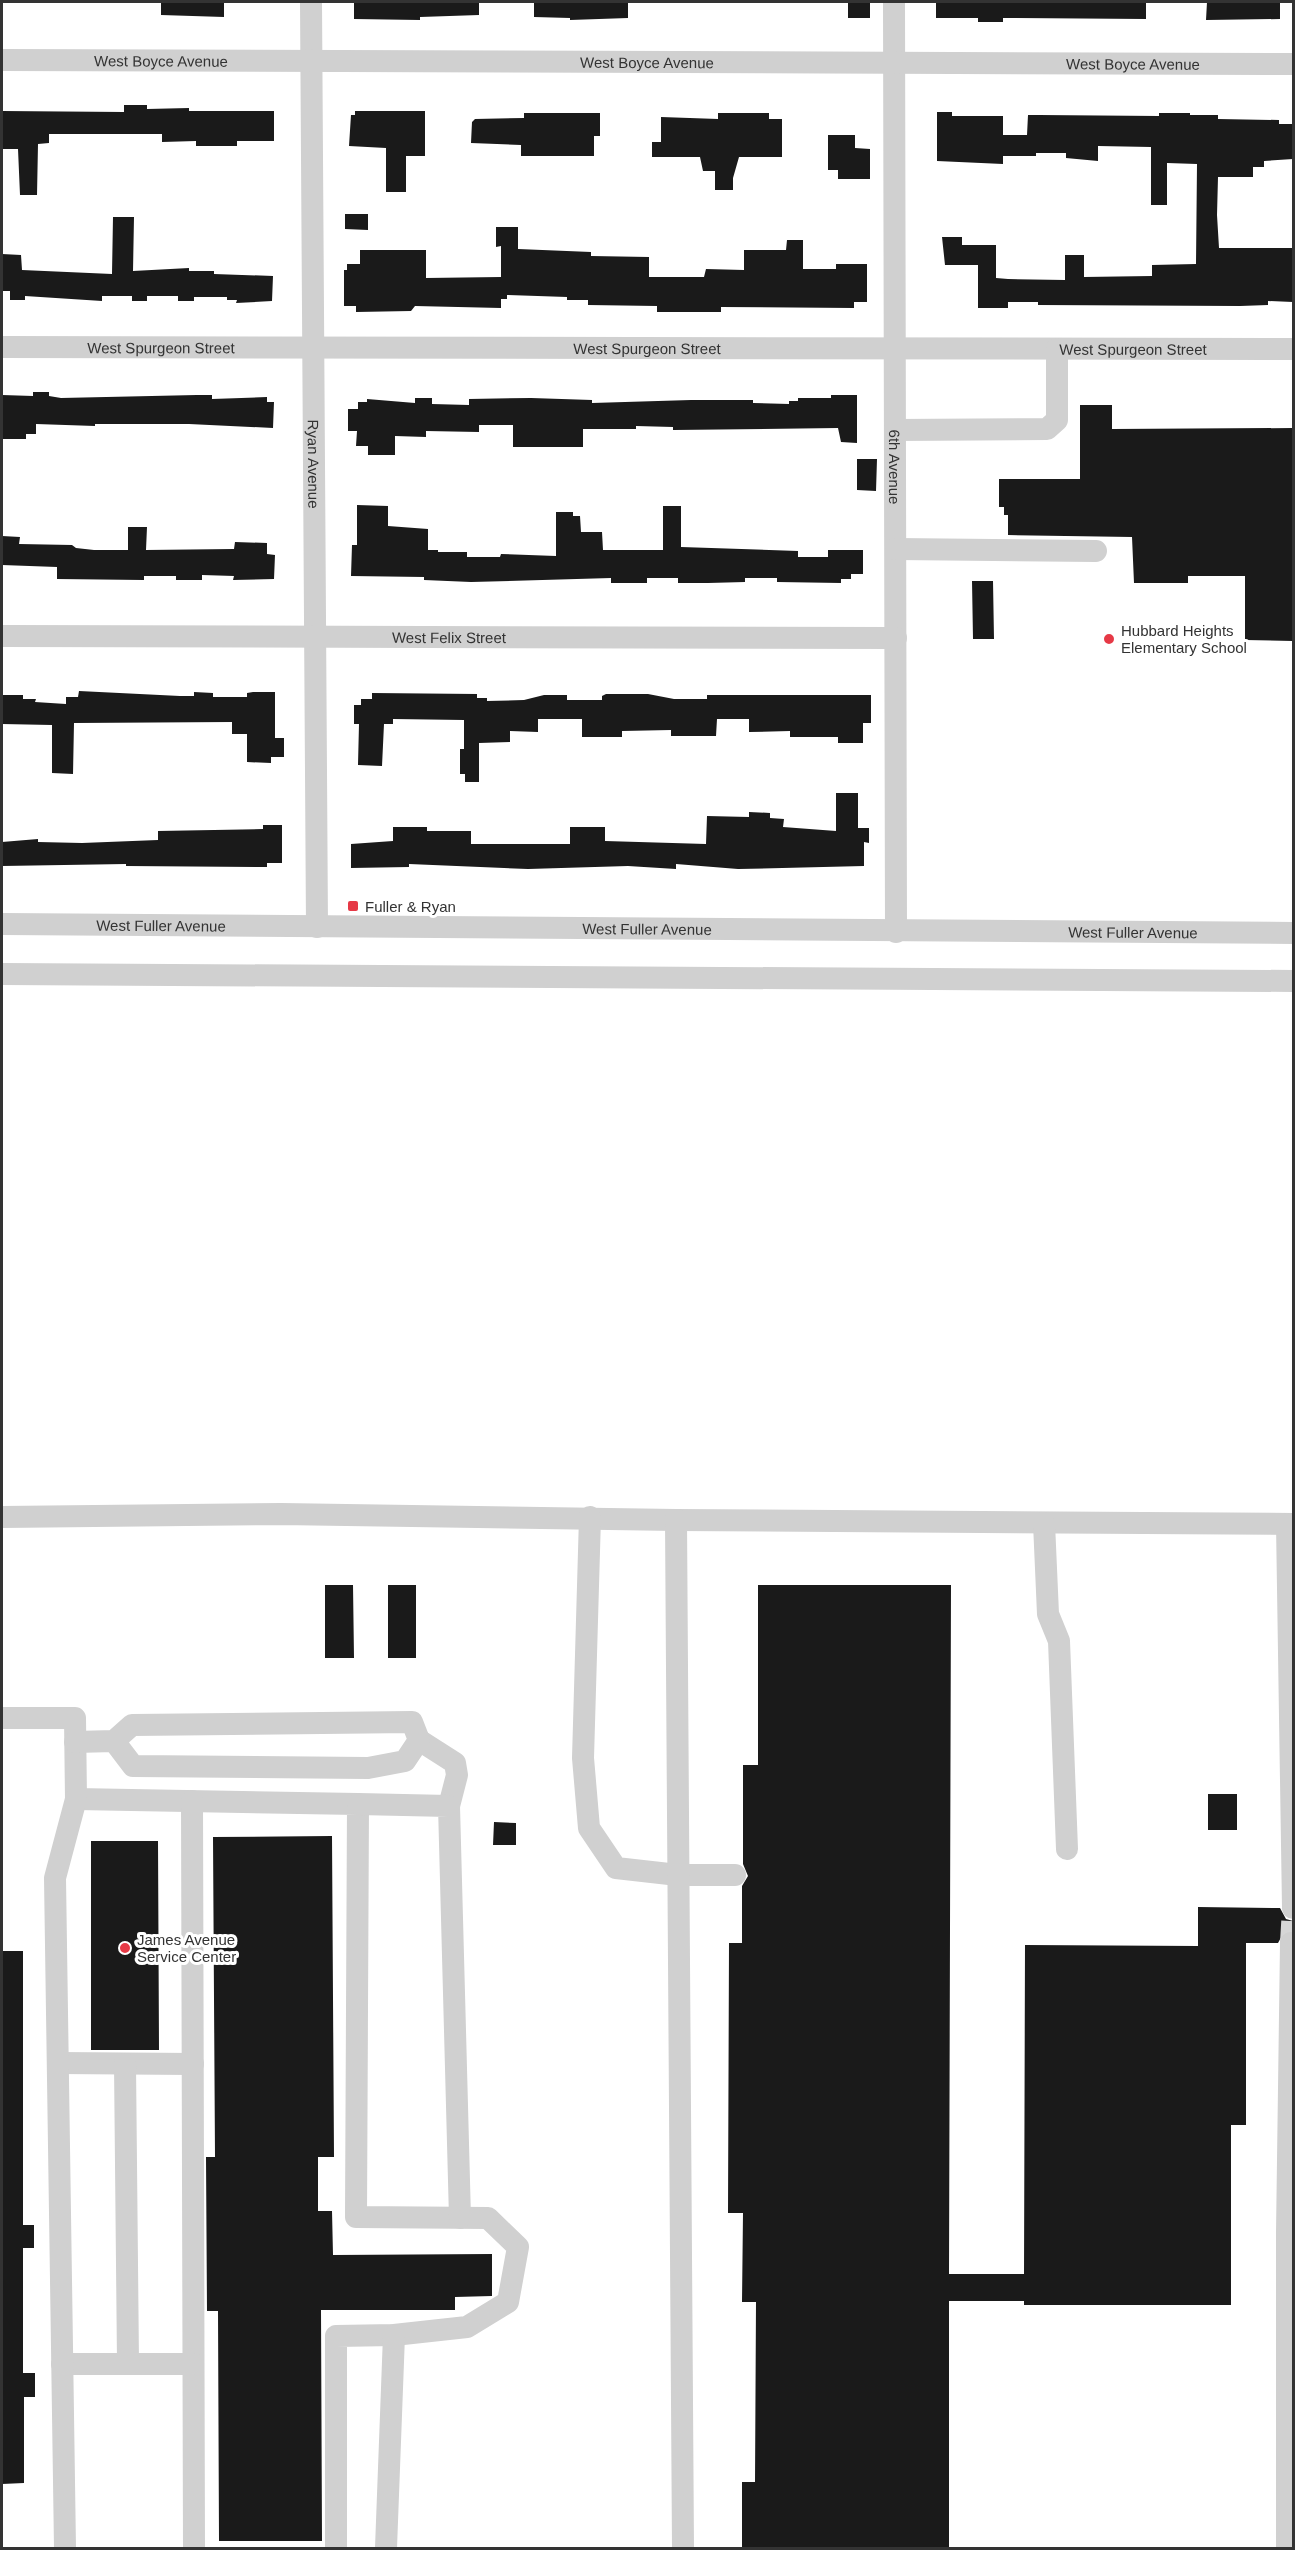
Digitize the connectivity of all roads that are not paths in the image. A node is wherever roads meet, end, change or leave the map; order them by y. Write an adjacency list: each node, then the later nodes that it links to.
1 (311, 2): 4 (street, Ryan Avenue)
2 (894, 2): 5 (street, 6th Avenue)
3 (2, 60): 4 (street, West Boyce Avenue)
4 (312, 61): 5 (street, West Boyce Avenue); 8 (street, Ryan Avenue)
5 (894, 63): 6 (street, West Boyce Avenue); 9 (street, 6th Avenue)
6 (1293, 64)
7 (2, 347): 8 (street, West Spurgeon Street)
8 (314, 347): 9 (street, West Spurgeon Street); 16 (street, Ryan Avenue)
9 (895, 348): 10 (street, West Spurgeon Street); 12 (street, 6th Avenue)
10 (1057, 349): 11 (street, West Spurgeon Street); 12 (street)
11 (1293, 349)
12 (895, 430): 13 (street, 6th Avenue)
13 (896, 549): 14 (street); 17 (street, 6th Avenue)
14 (1096, 551)
15 (2, 636): 16 (street, West Felix Street)
16 (316, 638): 17 (street, West Felix Street); 19 (street, Ryan Avenue)
17 (896, 638): 20 (street, 6th Avenue)
18 (2, 924): 19 (street, West Fuller Avenue)
19 (317, 927): 20 (street, West Fuller Avenue)
20 (896, 932): 21 (street, West Fuller Avenue)
21 (1293, 933)
22 (2, 974): 23 (street)
23 (1293, 981)
24 (2, 1517): 25 (street)
25 (590, 1517): 26 (street); 38 (street)
26 (676, 1520): 27 (street); 38 (street)
27 (1044, 1523): 28 (street); 37 (street)
28 (1290, 1524): 40 (street)
29 (2, 1718): 32 (street)
30 (419, 1740): 31 (street); 31 (street); 36 (street)
31 (114, 1741): 32 (street)
32 (75, 1742): 33 (street)
33 (76, 1799): 34 (street); 42 (street)
34 (192, 1801): 35 (street); 44 (street)
35 (358, 1804): 36 (street); 45 (street)
36 (448, 1806): 45 (street)
37 (1067, 1849)
38 (678, 1875): 39 (street); 55 (street)
39 (735, 1875)
40 (1293, 1908)
41 (1291, 1943): 46 (street)
42 (58, 2063): 43 (street); 49 (street)
43 (125, 2064): 44 (street); 48 (street)
44 (193, 2064): 50 (street)
45 (459, 2218): 47 (street)
46 (1290, 2233): 56 (street)
47 (394, 2335): 53 (street); 54 (street)
48 (128, 2363): 49 (street); 50 (street)
49 (62, 2364): 51 (street)
50 (194, 2364): 52 (street)
51 (65, 2548)
52 (194, 2548)
53 (336, 2548)
54 (386, 2548)
55 (683, 2548)
56 (1287, 2548)

